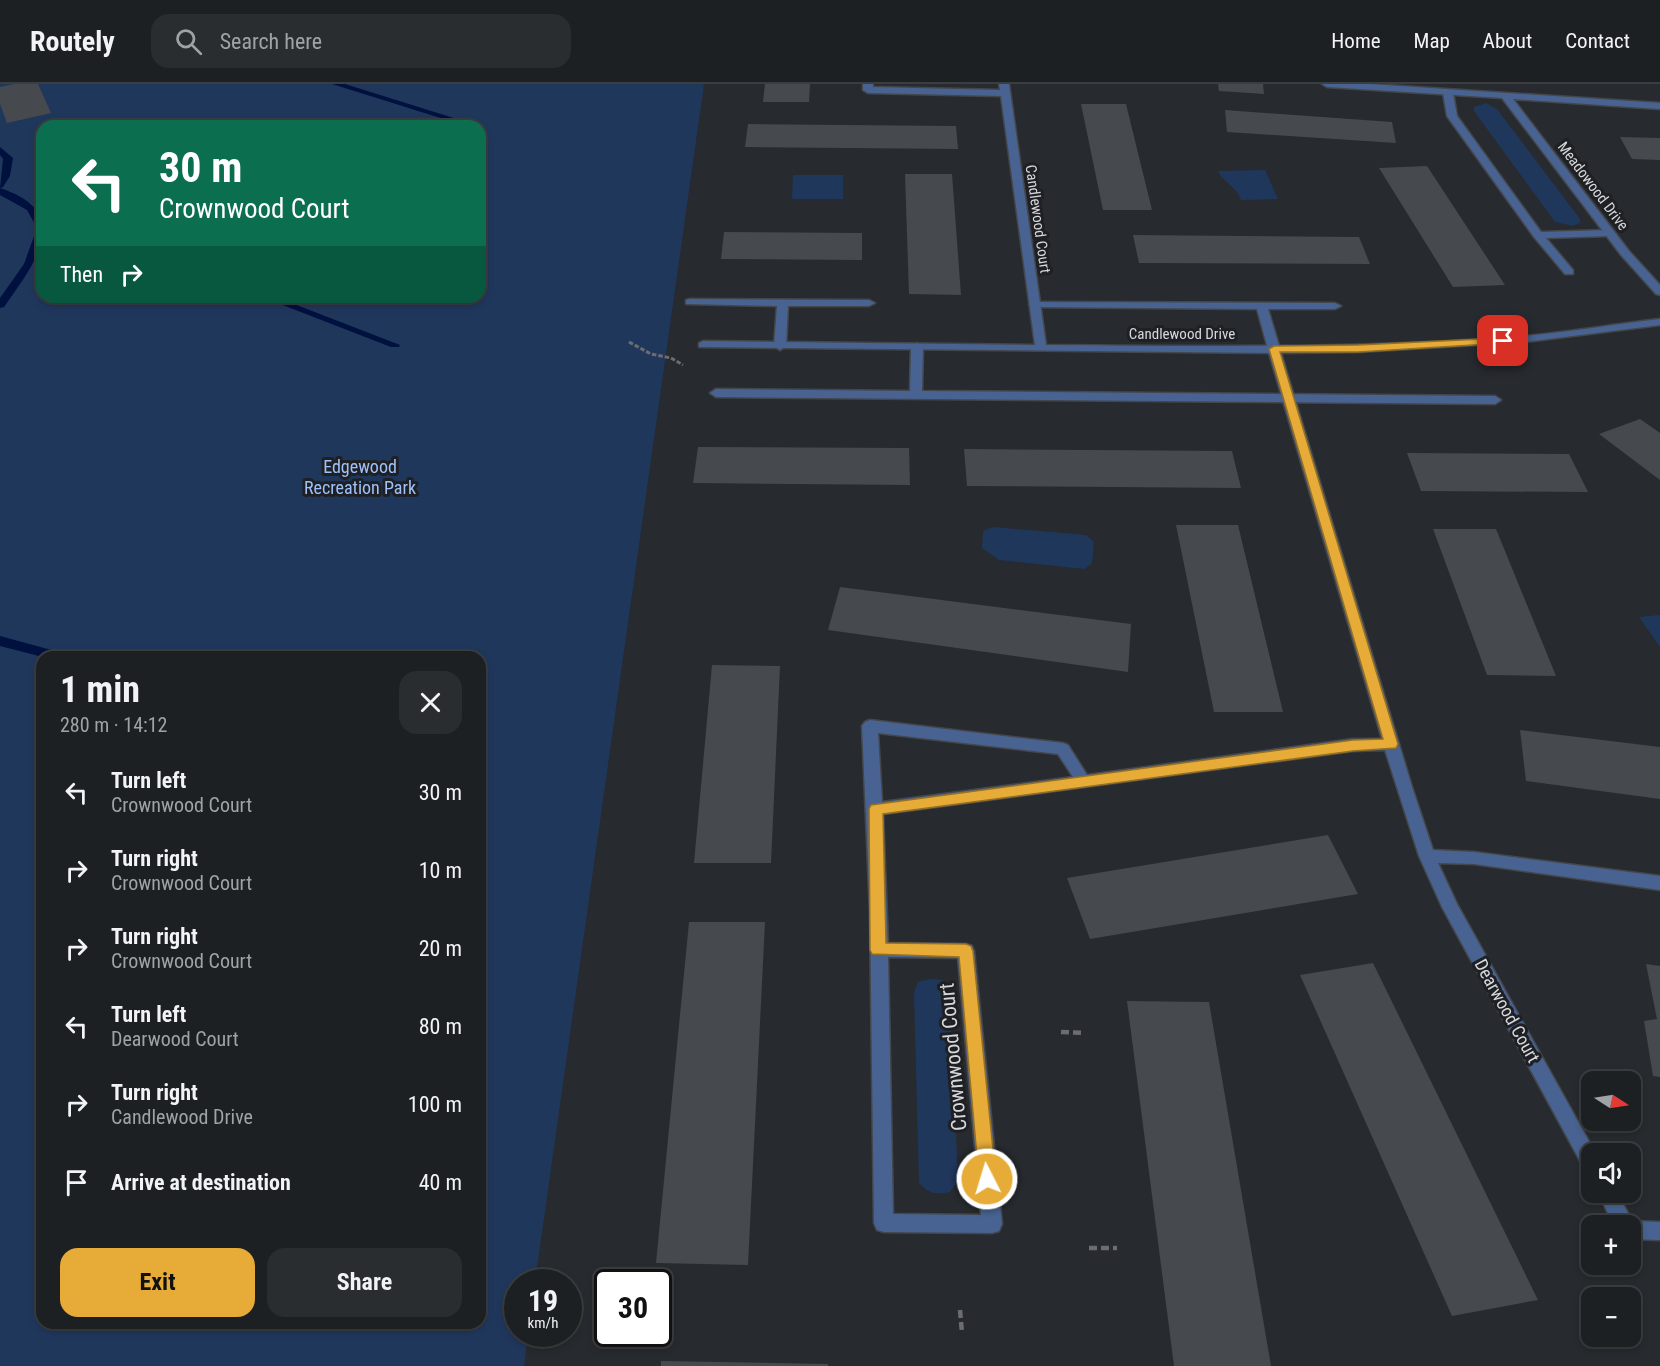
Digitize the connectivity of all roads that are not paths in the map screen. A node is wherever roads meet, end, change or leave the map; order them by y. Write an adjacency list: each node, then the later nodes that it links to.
1 (867, 84): 3 (street, Candlewood Court)
2 (1327, 84): 4 (street)
3 (1005, 89): 14 (street, Candlewood Court)
4 (1448, 93): 5 (street); 8 (street)
5 (1506, 97): 6 (street); 7 (street, Meadowood Drive)
6 (1660, 106)
7 (1610, 233): 8 (street); 10 (street, Meadowood Drive)
8 (1538, 236): 9 (street)
9 (1569, 272)
10 (1660, 292)
11 (690, 302): 12 (street)
12 (783, 303): 13 (street); 19 (street)
13 (868, 303)
14 (1035, 305): 15 (street); 21 (street, Candlewood Court)
15 (1261, 305): 16 (street); 22 (street, Dearwood Court)
16 (1335, 306)
17 (1660, 322): 22 (street, Candlewood Drive)
18 (703, 345): 19 (street, Candlewood Drive)
19 (780, 346): 20 (street, Candlewood Drive)
20 (917, 347): 21 (street, Candlewood Drive); 24 (street)
21 (1041, 348): 22 (street, Candlewood Drive)
22 (1274, 349): 25 (street, Dearwood Court)
23 (716, 393): 24 (street)
24 (916, 395): 25 (street)
25 (1290, 399): 26 (street); 27 (street, Dearwood Court)
26 (1495, 400)
27 (1391, 744): 28 (street); 30 (street, Dearwood Court)
28 (1084, 782): 29 (street); 29 (street, Crownwood Court)
29 (876, 809): 32 (street, Crownwood Court)
30 (1427, 855): 31 (street); 33 (street, Dearwood Court)
31 (1660, 883)
32 (878, 950): 32 (street, Crownwood Court)
33 (1581, 1144)
34 (1641, 1230): 35 (street)
35 (1660, 1231)

